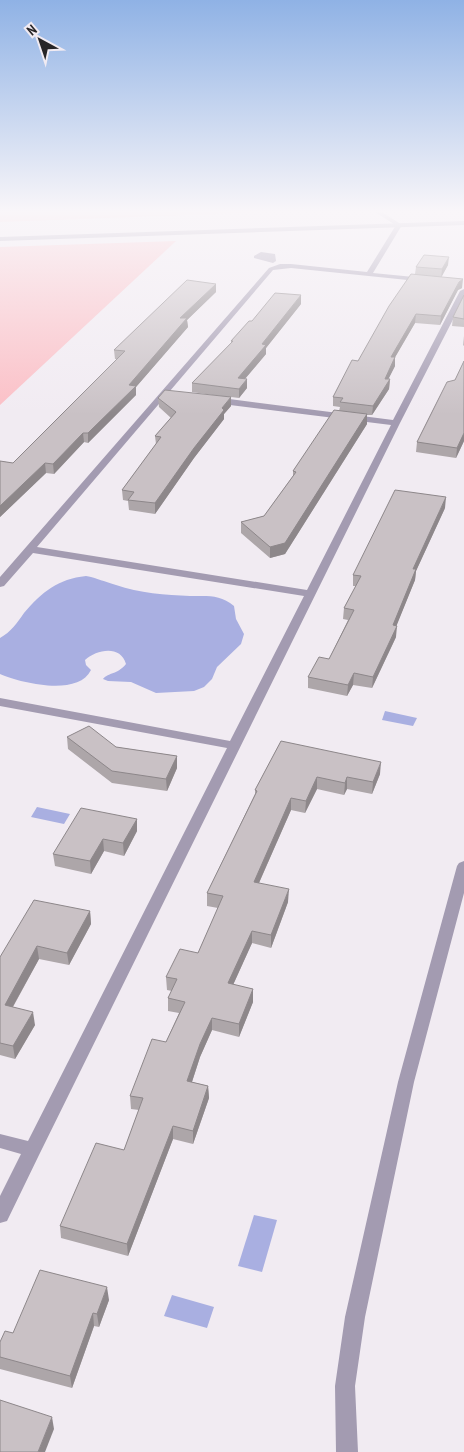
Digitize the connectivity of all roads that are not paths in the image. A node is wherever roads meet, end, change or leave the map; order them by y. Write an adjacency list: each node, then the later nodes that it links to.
1 (262, 280): 7 (street)
2 (423, 280): 3 (street)
3 (435, 281)
4 (464, 291): 6 (street)
5 (203, 398): 6 (street)
6 (396, 423): 9 (street)
7 (30, 549): 8 (street); 9 (street)
8 (0, 584)
9 (310, 594): 11 (street)
10 (0, 702): 11 (street)
11 (235, 746): 14 (street)
12 (464, 866): 16 (street)
13 (0, 1141): 14 (street)
14 (33, 1150): 15 (street)
15 (0, 1215)
16 (347, 1452)

